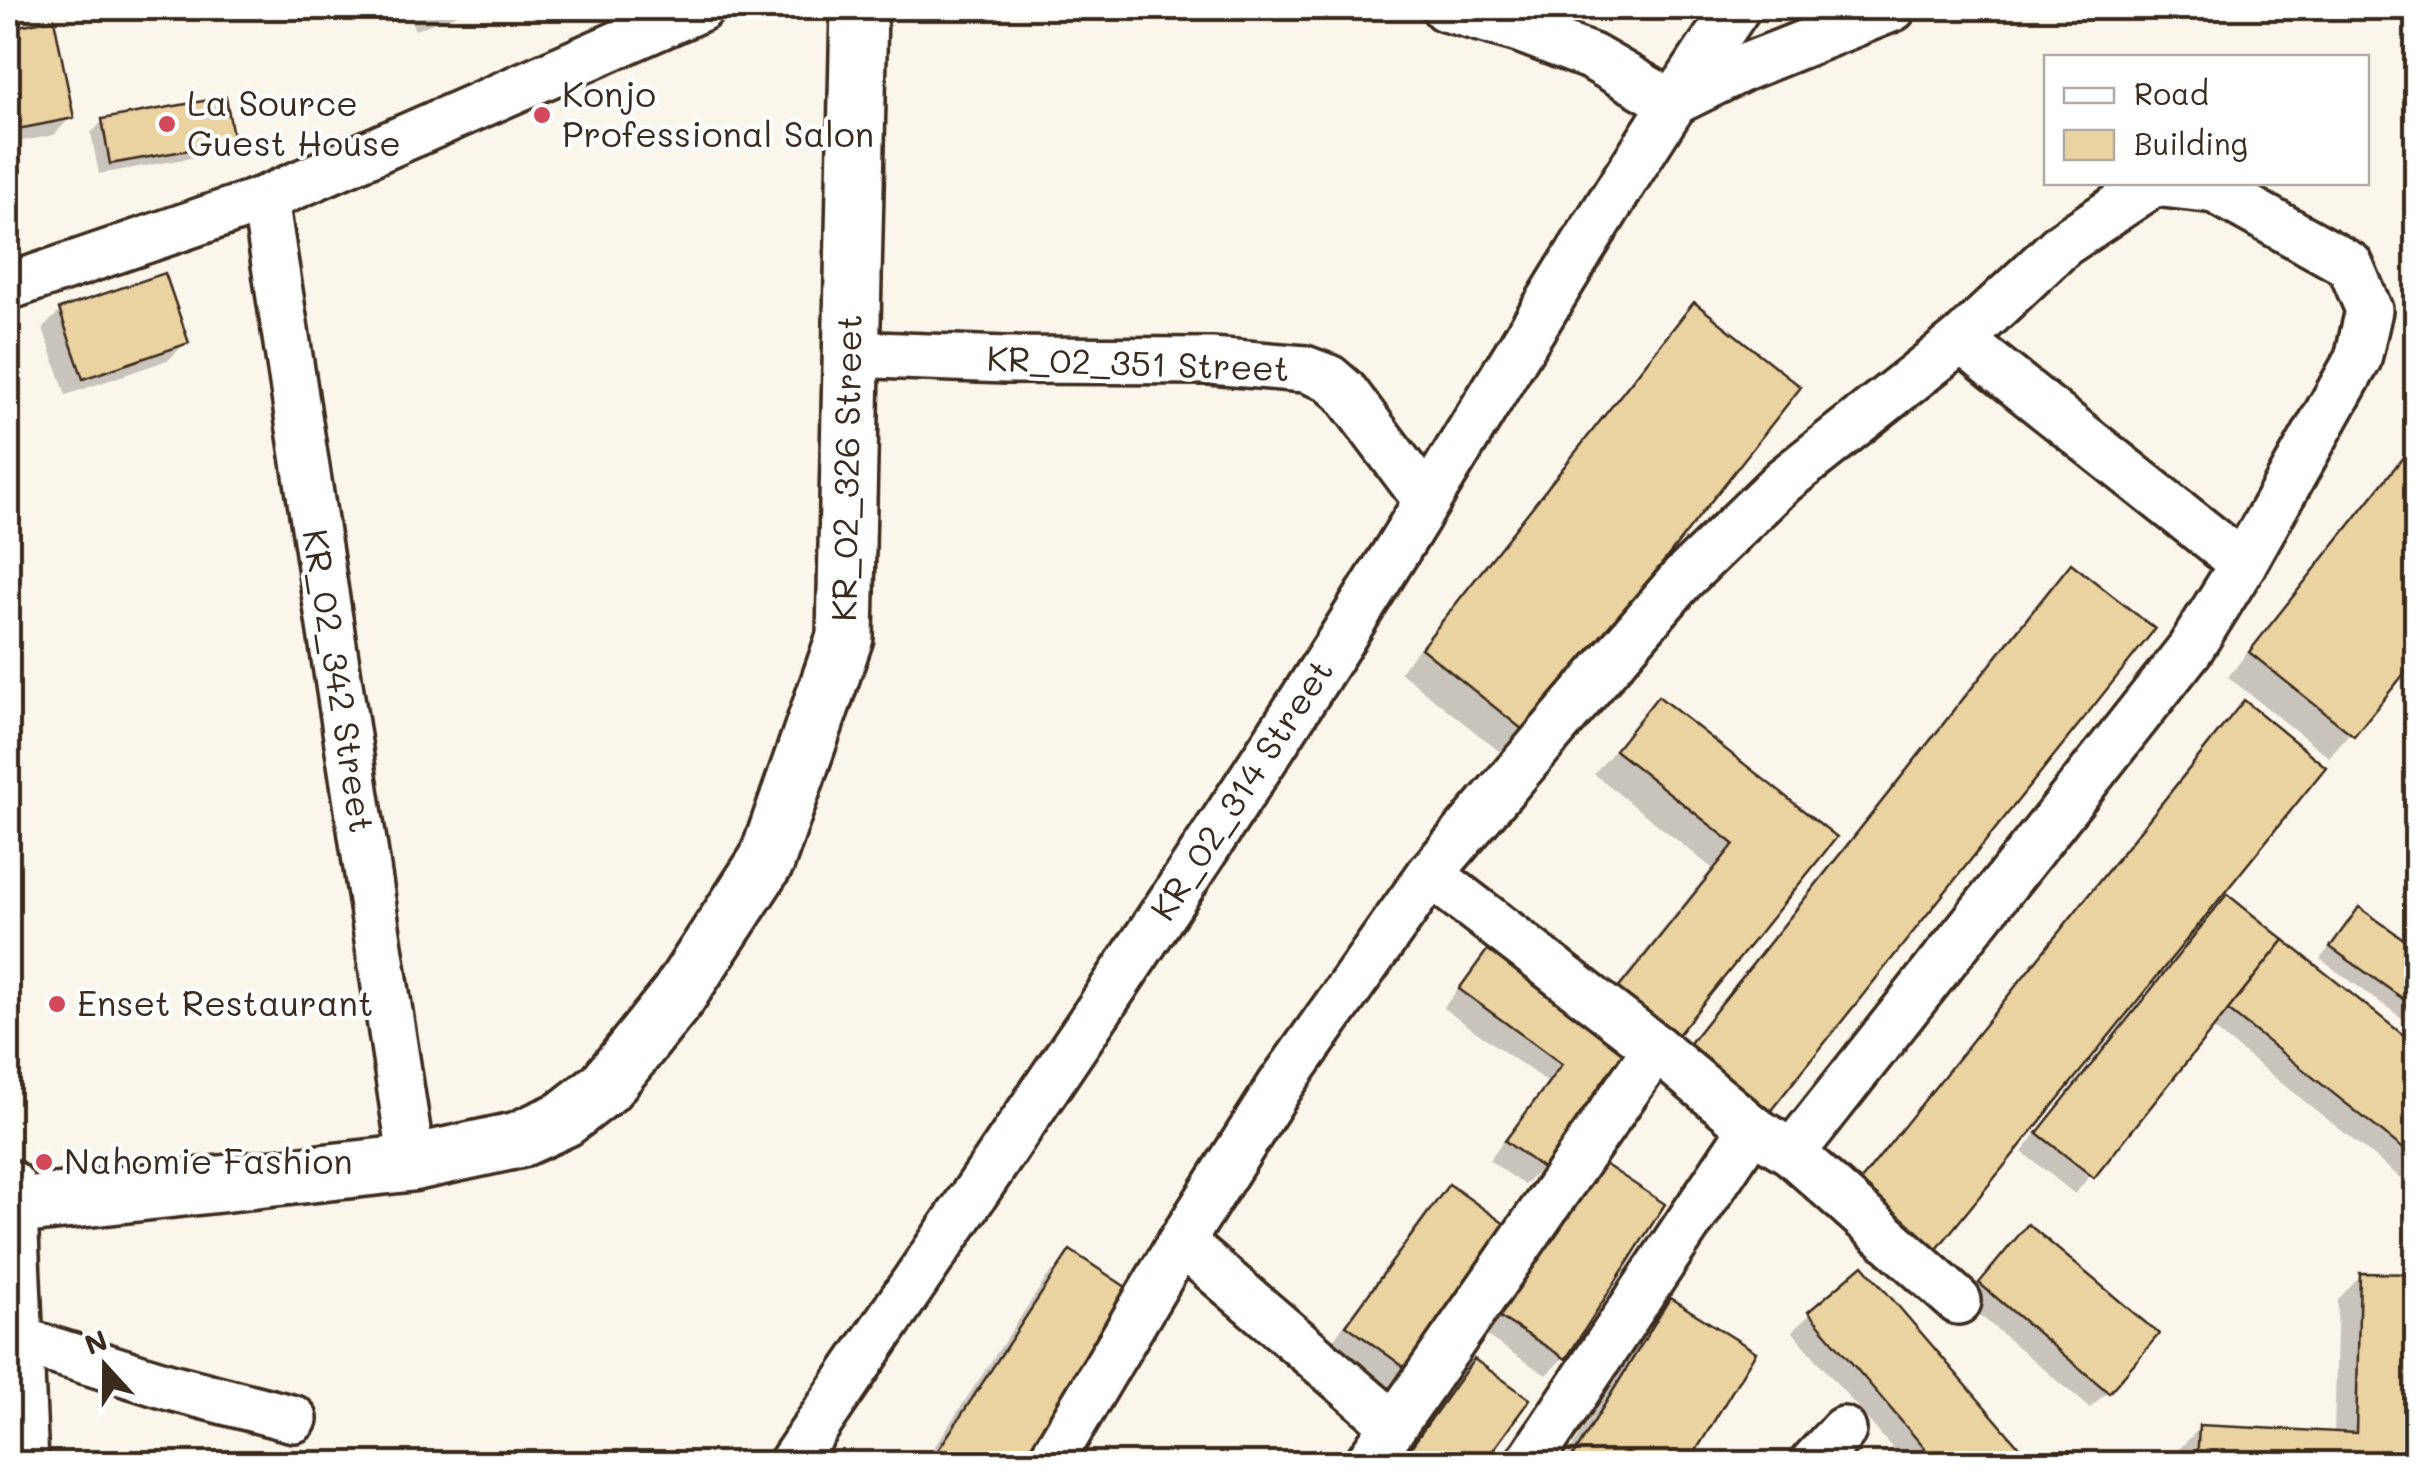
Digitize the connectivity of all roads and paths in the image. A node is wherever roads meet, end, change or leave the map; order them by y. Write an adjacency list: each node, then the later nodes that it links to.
1 (701, 8): 9 (street)
2 (859, 8): 12 (street, KR_02_326 Street)
3 (1444, 8): 6 (street)
4 (1737, 8): 6 (street, KR_02_314 Street)
5 (1892, 8): 6 (street)
6 (1672, 103): 13 (street, KR_02_314 Street)
7 (2152, 185): 11 (street)
8 (2164, 185): 14 (street)
9 (265, 199): 10 (street); 19 (street, KR_02_342 Street)
10 (8, 287)
11 (1961, 340): 14 (street); 15 (street)
12 (849, 354): 13 (street, KR_02_351 Street); 19 (street, KR_02_326 Street)
13 (1426, 500): 28 (street, KR_02_314 Street)
14 (2243, 564): 18 (street)
15 (1430, 874): 16 (street); 21 (street)
16 (1656, 1048): 17 (street); 25 (street)
17 (1752, 1128): 18 (street); 31 (street)
18 (1792, 1153): 22 (street)
19 (412, 1163): 20 (street, KR_02_326 Street)
20 (8, 1197): 23 (street)
21 (1180, 1242): 25 (street); 29 (street)
22 (1958, 1301)
23 (16, 1339): 24 (street); 27 (street)
24 (294, 1420)
25 (1393, 1424): 30 (street)
26 (1843, 1430): 32 (street)
27 (20, 1464)
28 (791, 1464)
29 (1050, 1464)
30 (1367, 1464)
31 (1528, 1464)
32 (1812, 1464)

